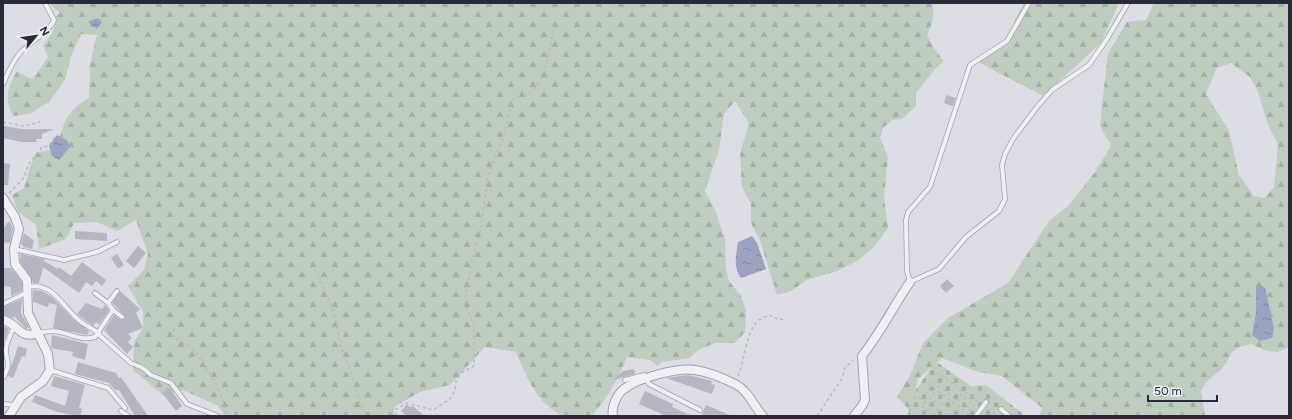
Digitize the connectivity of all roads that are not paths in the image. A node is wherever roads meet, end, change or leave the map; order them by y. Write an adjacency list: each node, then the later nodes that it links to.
1 (46, 3): 4 (lane)
2 (1029, 3): 8 (lane)
3 (1128, 3): 8 (lane)
4 (3, 84)
5 (5, 203): 7 (street)
6 (117, 242): 7 (lane)
7 (14, 249): 9 (street)
8 (910, 282): 38 (street)
9 (28, 290): 13 (lane); 18 (street); 19 (lane)
10 (118, 291): 12 (lane)
11 (96, 293): 12 (lane)
12 (108, 303): 14 (lane)
13 (3, 304)
14 (114, 310): 15 (lane); 19 (lane)
15 (122, 317)
16 (3, 320): 17 (street)
17 (14, 326): 18 (street); 21 (lane)
18 (38, 333): 19 (lane); 20 (street)
19 (98, 333): 29 (lane)
20 (50, 370): 25 (street); 33 (lane)
21 (4, 378)
22 (647, 379): 23 (lane); 28 (lane); 30 (street); 36 (street)
23 (625, 380)
24 (3, 404): 25 (lane)
25 (15, 405): 32 (street)
26 (982, 406): 31 (lane)
27 (1001, 409): 39 (lane)
28 (700, 410)
29 (205, 411): 34 (lane); 35 (lane)
30 (757, 413): 37 (street)
31 (977, 415)
32 (9, 416)
33 (128, 416)
34 (212, 416)
35 (218, 416)
36 (613, 416)
37 (763, 416)
38 (854, 416)
39 (1009, 416)

